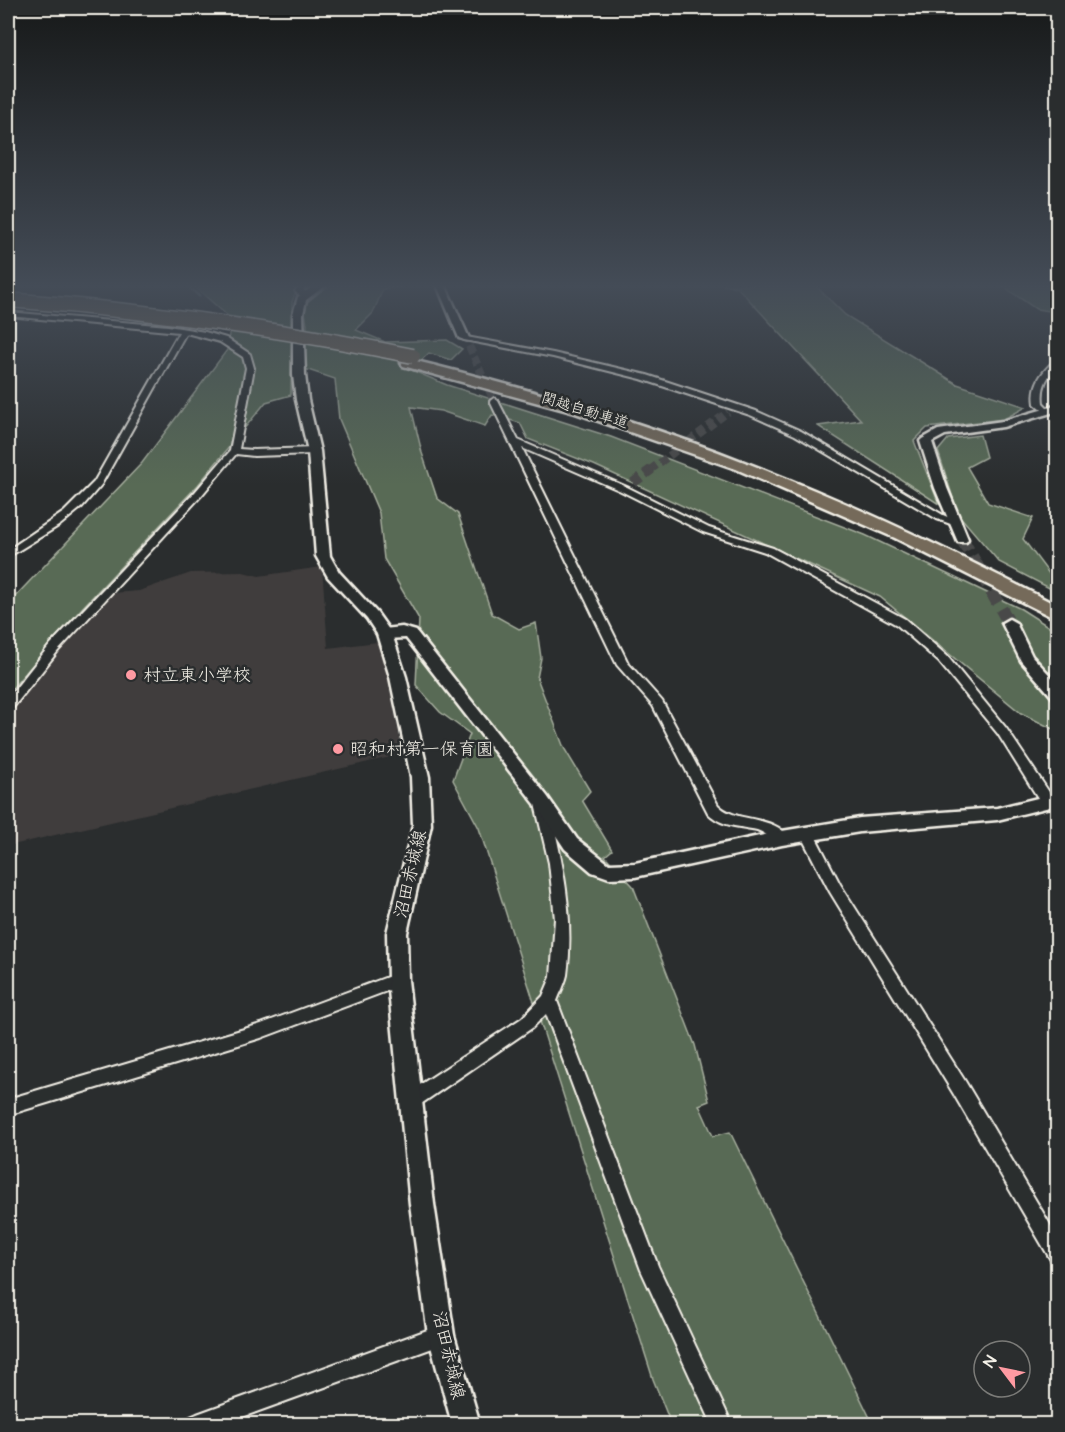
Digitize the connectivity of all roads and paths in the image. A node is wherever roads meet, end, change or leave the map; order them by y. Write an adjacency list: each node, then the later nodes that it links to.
1 (172, 352): 17 (street)
2 (240, 352): 13 (street)
3 (299, 352): 14 (main road, 沼田赤城線)
4 (366, 352): 7 (highway, 関越自動車道)
5 (376, 352): 7 (highway, 関越自動車道, bridge)
6 (532, 352): 15 (street)
7 (410, 359): 18 (highway, 関越自動車道); 19 (highway, 関越自動車道)
8 (1058, 362): 11 (street)
9 (494, 401): 12 (street)
10 (1058, 408): 11 (street)
11 (1046, 410): 15 (street)
12 (512, 441): 25 (street); 27 (street)
13 (234, 451): 14 (street); 23 (street)
14 (314, 451): 21 (main road, 沼田赤城線)
15 (956, 524): 16 (street)
16 (962, 539)
17 (8, 554)
18 (1058, 600)
19 (1058, 614)
20 (1009, 623): 22 (street)
21 (384, 634): 24 (street); 28 (main road, 沼田赤城線)
22 (1058, 694)
23 (8, 706)
24 (541, 800): 27 (street); 29 (street)
25 (1053, 800): 26 (street)
26 (807, 834): 27 (street); 32 (street)
27 (782, 838)
28 (399, 980): 30 (main road, 沼田赤城線); 31 (street)
29 (549, 1001): 30 (street); 36 (street)
30 (412, 1100): 33 (main road, 沼田赤城線)
31 (8, 1107)
32 (1058, 1256)
33 (441, 1335): 34 (street); 35 (main road, 沼田赤城線)
34 (197, 1425)
35 (466, 1425)
36 (722, 1425)

